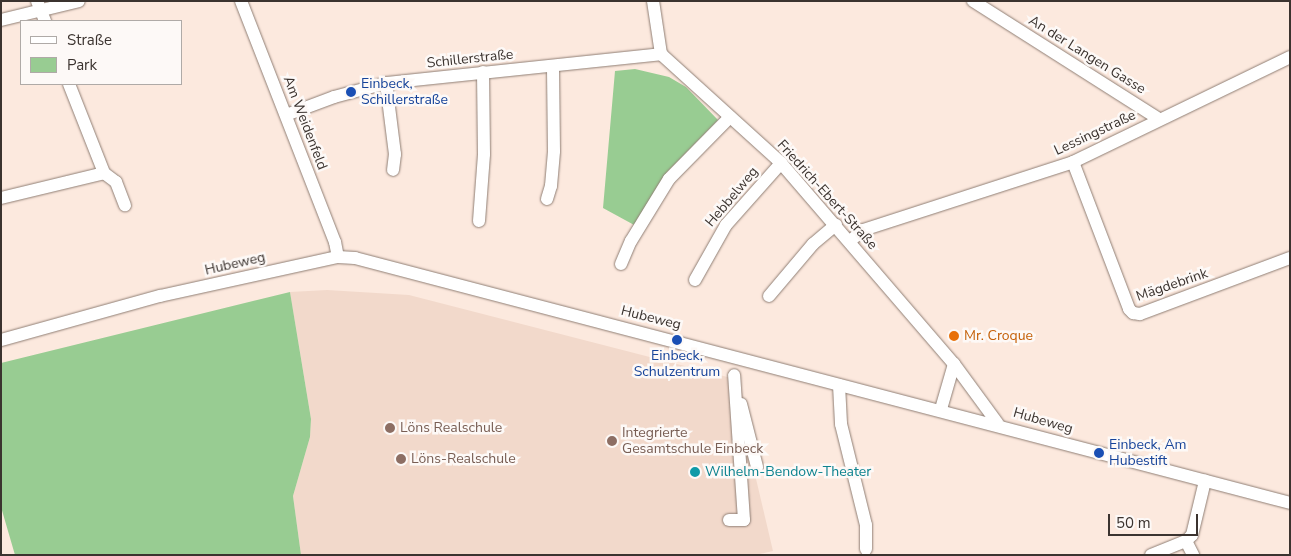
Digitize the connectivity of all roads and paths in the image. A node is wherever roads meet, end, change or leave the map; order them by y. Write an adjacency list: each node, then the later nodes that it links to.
1 (80, 1): 5 (street)
2 (241, 1): 13 (street, Am Weidenfeld)
3 (653, 1): 7 (street)
4 (973, 1): 15 (street, An der Langen Gasse)
5 (41, 11): 6 (street)
6 (1, 20)
7 (661, 54): 9 (street, Schillerstraße); 14 (street, Friedrich-Ebert-Straße)
8 (1290, 57): 15 (street, Lessingstraße)
9 (553, 67): 10 (street, Schillerstraße); 21 (street)
10 (483, 72): 11 (street, Schillerstraße); 23 (street)
11 (386, 83): 13 (street, Schillerstraße); 18 (street)
12 (69, 85): 19 (street)
13 (286, 115): 26 (street, Am Weidenfeld)
14 (730, 117): 17 (street, Friedrich-Ebert-Straße); 28 (street)
15 (1159, 119): 16 (street, Lessingstraße)
16 (1073, 162): 25 (street, Lessingstraße); 27 (street, Mägdebrink)
17 (781, 163): 24 (street, Friedrich-Ebert-Straße); 29 (street, Hebbelweg)
18 (393, 170)
19 (104, 173): 20 (street); 22 (street)
20 (1, 198)
21 (547, 199)
22 (125, 205)
23 (479, 221)
24 (836, 225): 25 (street, Friedrich-Ebert-Straße); 30 (street)
25 (850, 241): 33 (street, Friedrich-Ebert-Straße)
26 (338, 258): 31 (street, Hubeweg); 32 (street, Hubeweg)
27 (1290, 258)
28 (622, 264)
29 (695, 280)
30 (769, 296)
31 (1, 340)
32 (728, 353): 34 (street); 35 (street, Hubeweg)
33 (954, 364): 36 (street); 37 (street, Friedrich-Ebert-Straße)
34 (734, 375): 38 (street); 39 (street)
35 (840, 385): 36 (street, Hubeweg); 45 (street)
36 (943, 404): 37 (street, Hubeweg)
37 (998, 424): 41 (street, Hubeweg)
38 (752, 444): 39 (street); 40 (street)
39 (738, 445): 43 (street)
40 (757, 467)
41 (1205, 482): 42 (street, Hubeweg); 44 (street)
42 (1290, 503)
43 (729, 520)
44 (1186, 541): 46 (street); 47 (street)
45 (866, 549)
46 (1152, 555)
47 (1193, 555)

